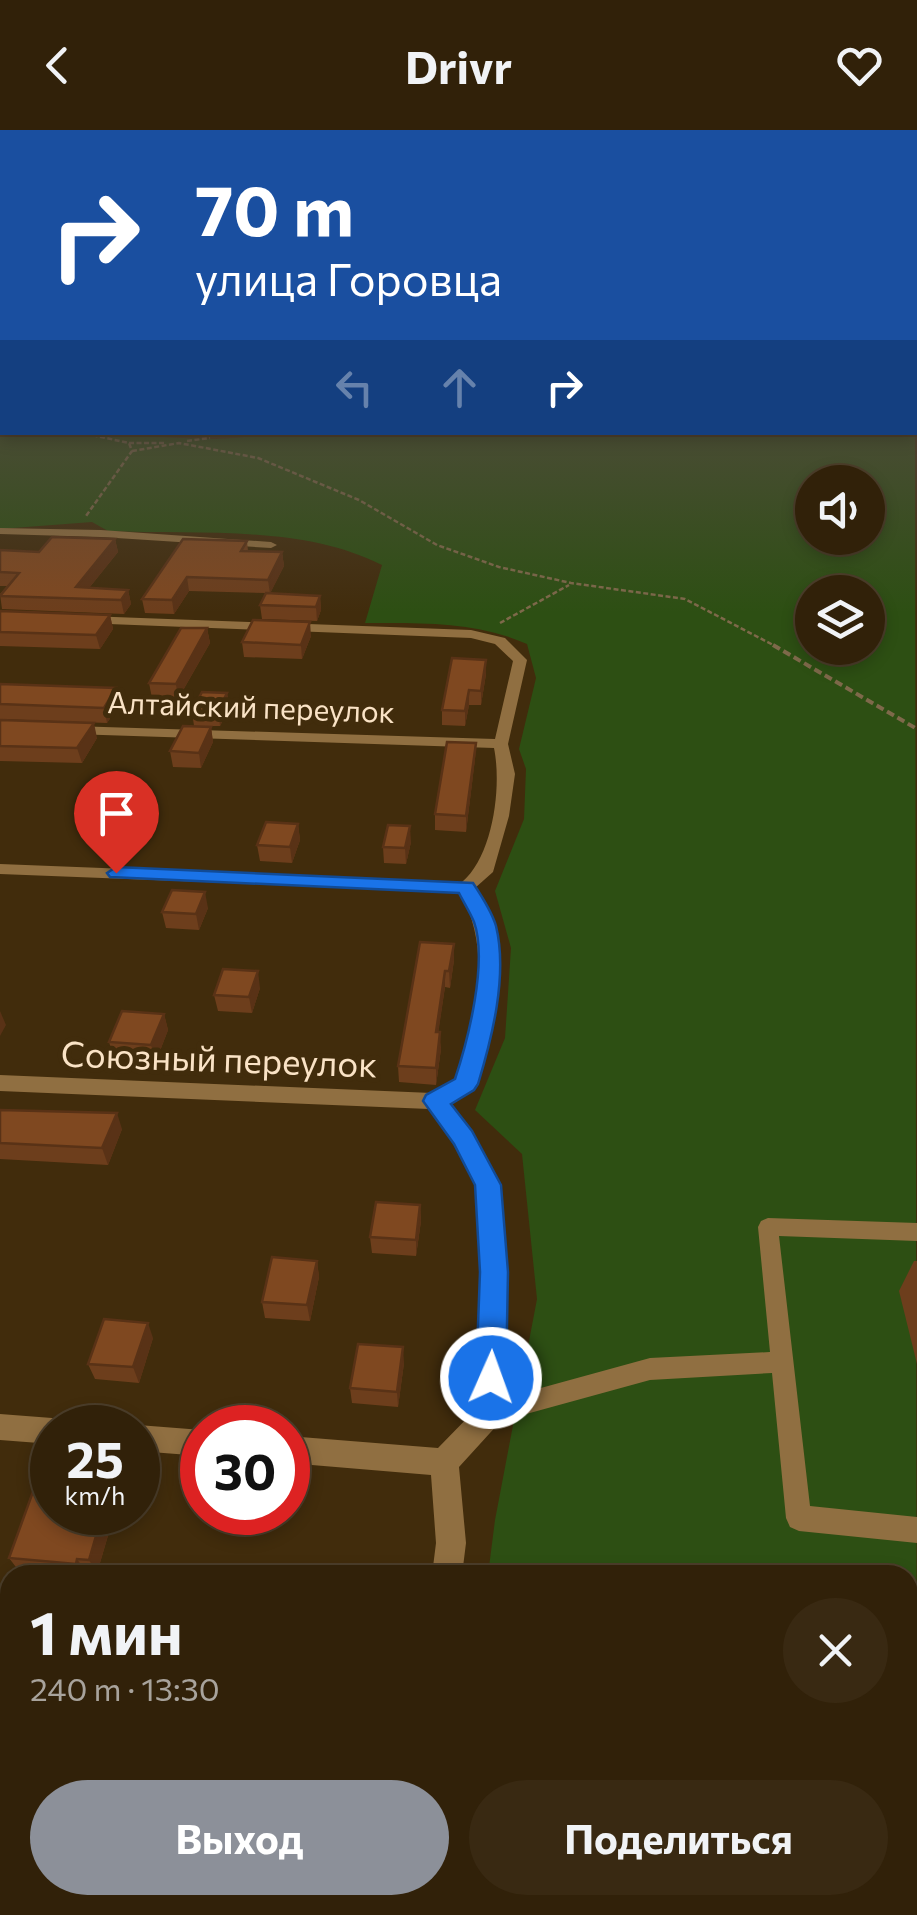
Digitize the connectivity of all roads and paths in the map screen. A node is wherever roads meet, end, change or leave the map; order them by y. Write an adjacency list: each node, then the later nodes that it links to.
1 (130, 445): 4 (path)
2 (165, 445): 4 (path)
3 (191, 445): 8 (path)
4 (132, 451): 5 (path)
5 (75, 531): 6 (street); 7 (street)
6 (0, 532)
7 (270, 545)
8 (571, 584): 10 (path); 12 (path)
9 (78, 620): 10 (street)
10 (470, 634): 13 (street)
11 (58, 729): 13 (street, Алтайский переулок)
12 (917, 729)
13 (501, 744): 15 (street)
14 (0, 868): 15 (street)
15 (466, 888): 17 (street)
16 (0, 1084): 17 (street, Союзный переулок)
17 (435, 1101): 20 (street)
18 (917, 1232): 19 (lane)
19 (782, 1362): 20 (lane); 25 (lane)
20 (490, 1413): 24 (street)
21 (0, 1427): 22 (street)
22 (30, 1429)
23 (310, 1452): 24 (street)
24 (444, 1462): 26 (street)
25 (917, 1530)
26 (449, 1565)

